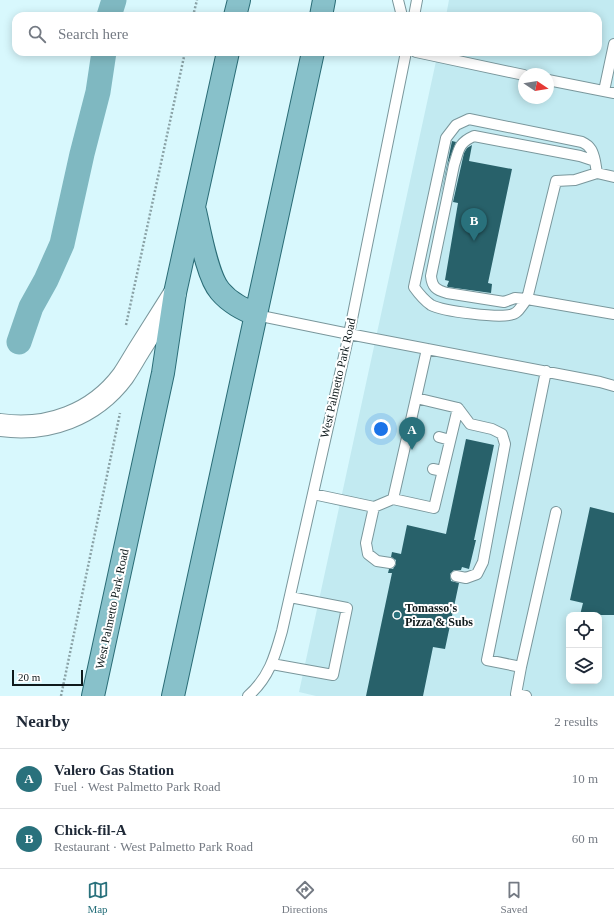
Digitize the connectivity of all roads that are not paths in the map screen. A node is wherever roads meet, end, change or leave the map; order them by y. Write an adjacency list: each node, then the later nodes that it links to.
1 (239, 0): 5 (main road)
2 (324, 0): 6 (main road)
3 (398, 0): 7 (lane)
4 (417, 0): 8 (lane)
5 (236, 12)
6 (322, 12)
7 (401, 12)
8 (415, 12)
9 (614, 44): 16 (lane)
10 (227, 56): 20 (main road, West Palmetto Park Road)
11 (312, 56): 24 (main road)
12 (405, 56): 25 (lane, West Palmetto Park Road)
13 (436, 56): 14 (lane)
14 (518, 73)
15 (554, 81): 16 (lane)
16 (609, 92)
17 (595, 161): 18 (lane); 22 (lane); 22 (lane)
18 (597, 173): 19 (lane); 22 (lane)
19 (614, 177)
20 (194, 206): 21 (main road, West Palmetto Park Road); 24 (main road)
21 (175, 293): 33 (street); 45 (main road, West Palmetto Park Road)
22 (527, 299): 23 (lane)
23 (614, 314)
24 (256, 315): 25 (lane); 46 (main road)
25 (348, 334): 26 (lane); 36 (lane, West Palmetto Park Road)
26 (427, 349): 27 (lane); 31 (lane)
27 (546, 371): 29 (lane); 44 (lane)
28 (614, 378): 29 (lane)
29 (600, 382): 30 (lane)
30 (614, 386)
31 (416, 398): 32 (lane); 37 (lane)
32 (458, 408): 35 (lane); 41 (lane)
33 (0, 425)
34 (439, 437): 35 (lane)
35 (450, 440): 37 (lane)
36 (313, 494): 38 (lane); 42 (lane, West Palmetto Park Road)
37 (392, 499): 38 (lane)
38 (374, 507): 40 (lane)
39 (556, 512): 44 (lane)
40 (390, 563)
41 (456, 576)
42 (290, 597): 43 (lane, West Palmetto Park Road); 43 (lane)
43 (272, 664): 47 (lane, West Palmetto Park Road)
44 (521, 668): 48 (lane)
45 (93, 696)
46 (173, 696)
47 (248, 696)
48 (526, 696)

